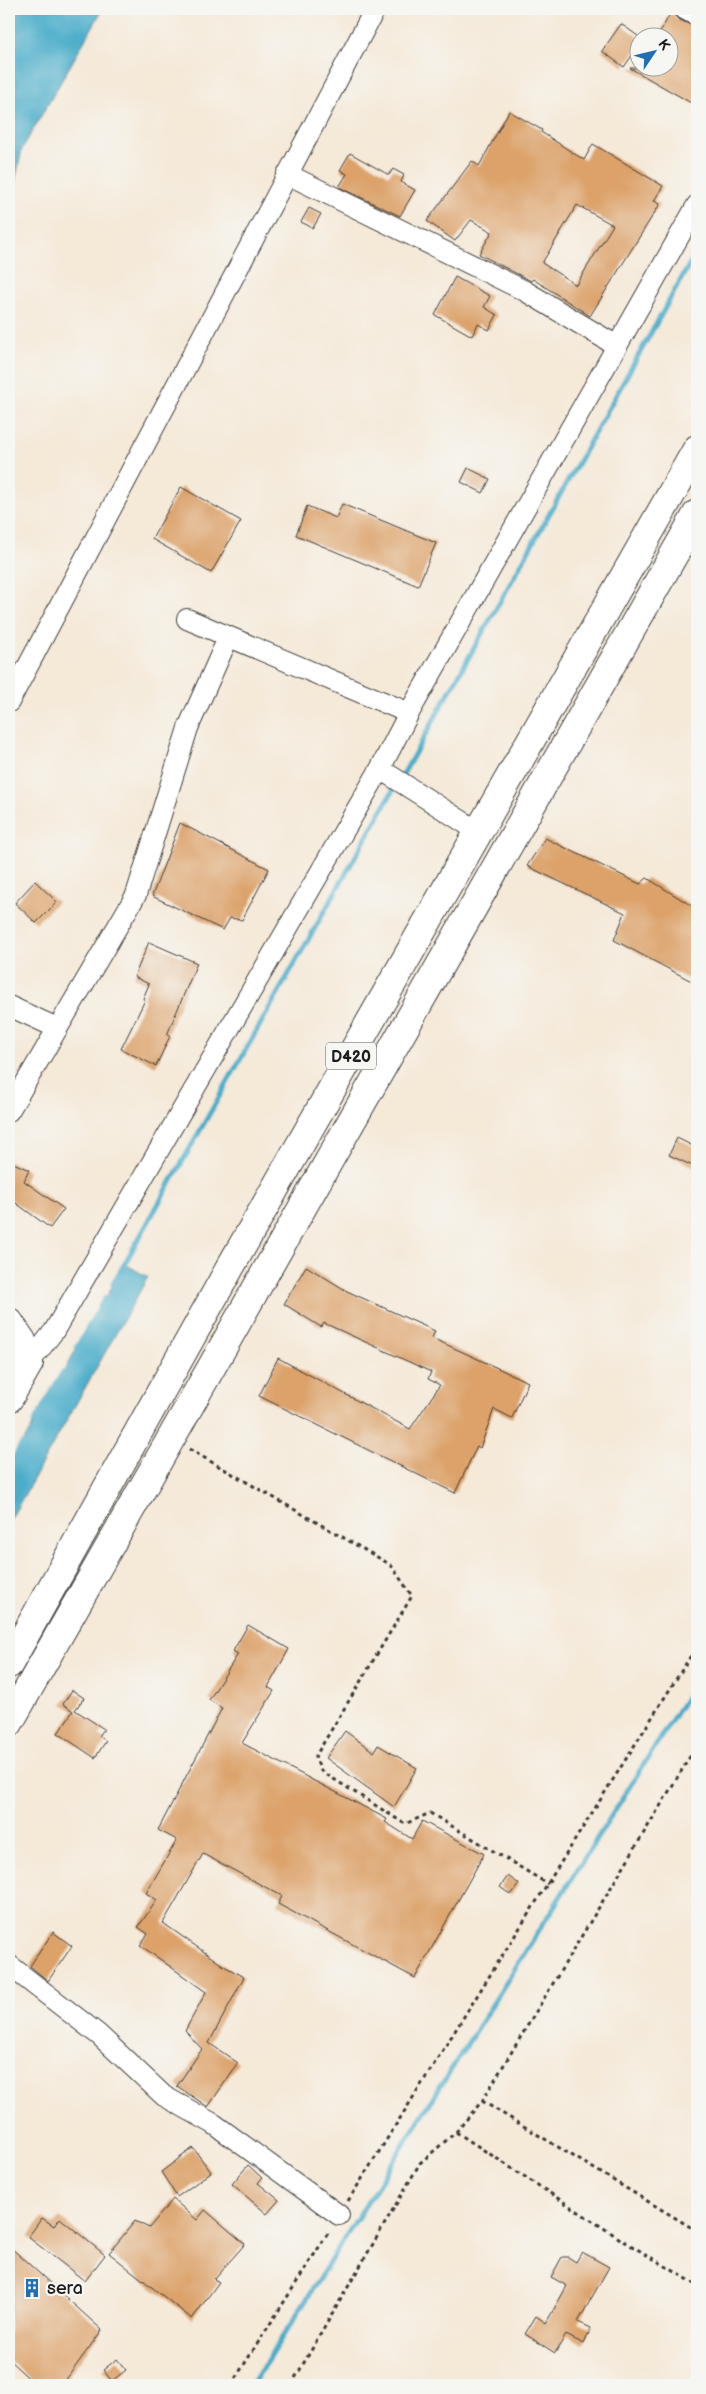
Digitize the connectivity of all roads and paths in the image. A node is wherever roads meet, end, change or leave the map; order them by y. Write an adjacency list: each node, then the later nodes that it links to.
1 (374, 9): 4 (street)
2 (684, 9): 3 (street)
3 (697, 16)
4 (287, 174): 6 (street); 11 (street)
5 (697, 205): 6 (street)
6 (617, 346): 12 (street)
7 (697, 450): 14 (main road, D420)
8 (697, 514): 21 (main road, D420)
9 (187, 619): 10 (street)
10 (228, 638): 12 (street); 16 (street)
11 (9, 702)
12 (409, 712): 13 (street)
13 (380, 769): 14 (street); 19 (street)
14 (479, 832): 23 (main road, D420)
15 (9, 1006): 16 (street)
16 (57, 1028): 17 (street)
17 (9, 1111)
18 (9, 1322): 19 (main road)
19 (29, 1363): 20 (main road)
20 (9, 1398)
21 (171, 1438): 24 (main road, D420); 26 (path)
22 (697, 1646): 26 (path)
23 (9, 1664)
24 (9, 1723)
25 (697, 1745): 28 (path)
26 (548, 1884): 30 (path)
27 (9, 1965): 30 (street)
28 (482, 2101): 29 (path); 31 (path)
29 (456, 2132): 32 (path); 34 (path)
30 (339, 2215): 33 (path)
31 (697, 2230)
32 (697, 2285)
33 (231, 2385)
34 (291, 2385)

